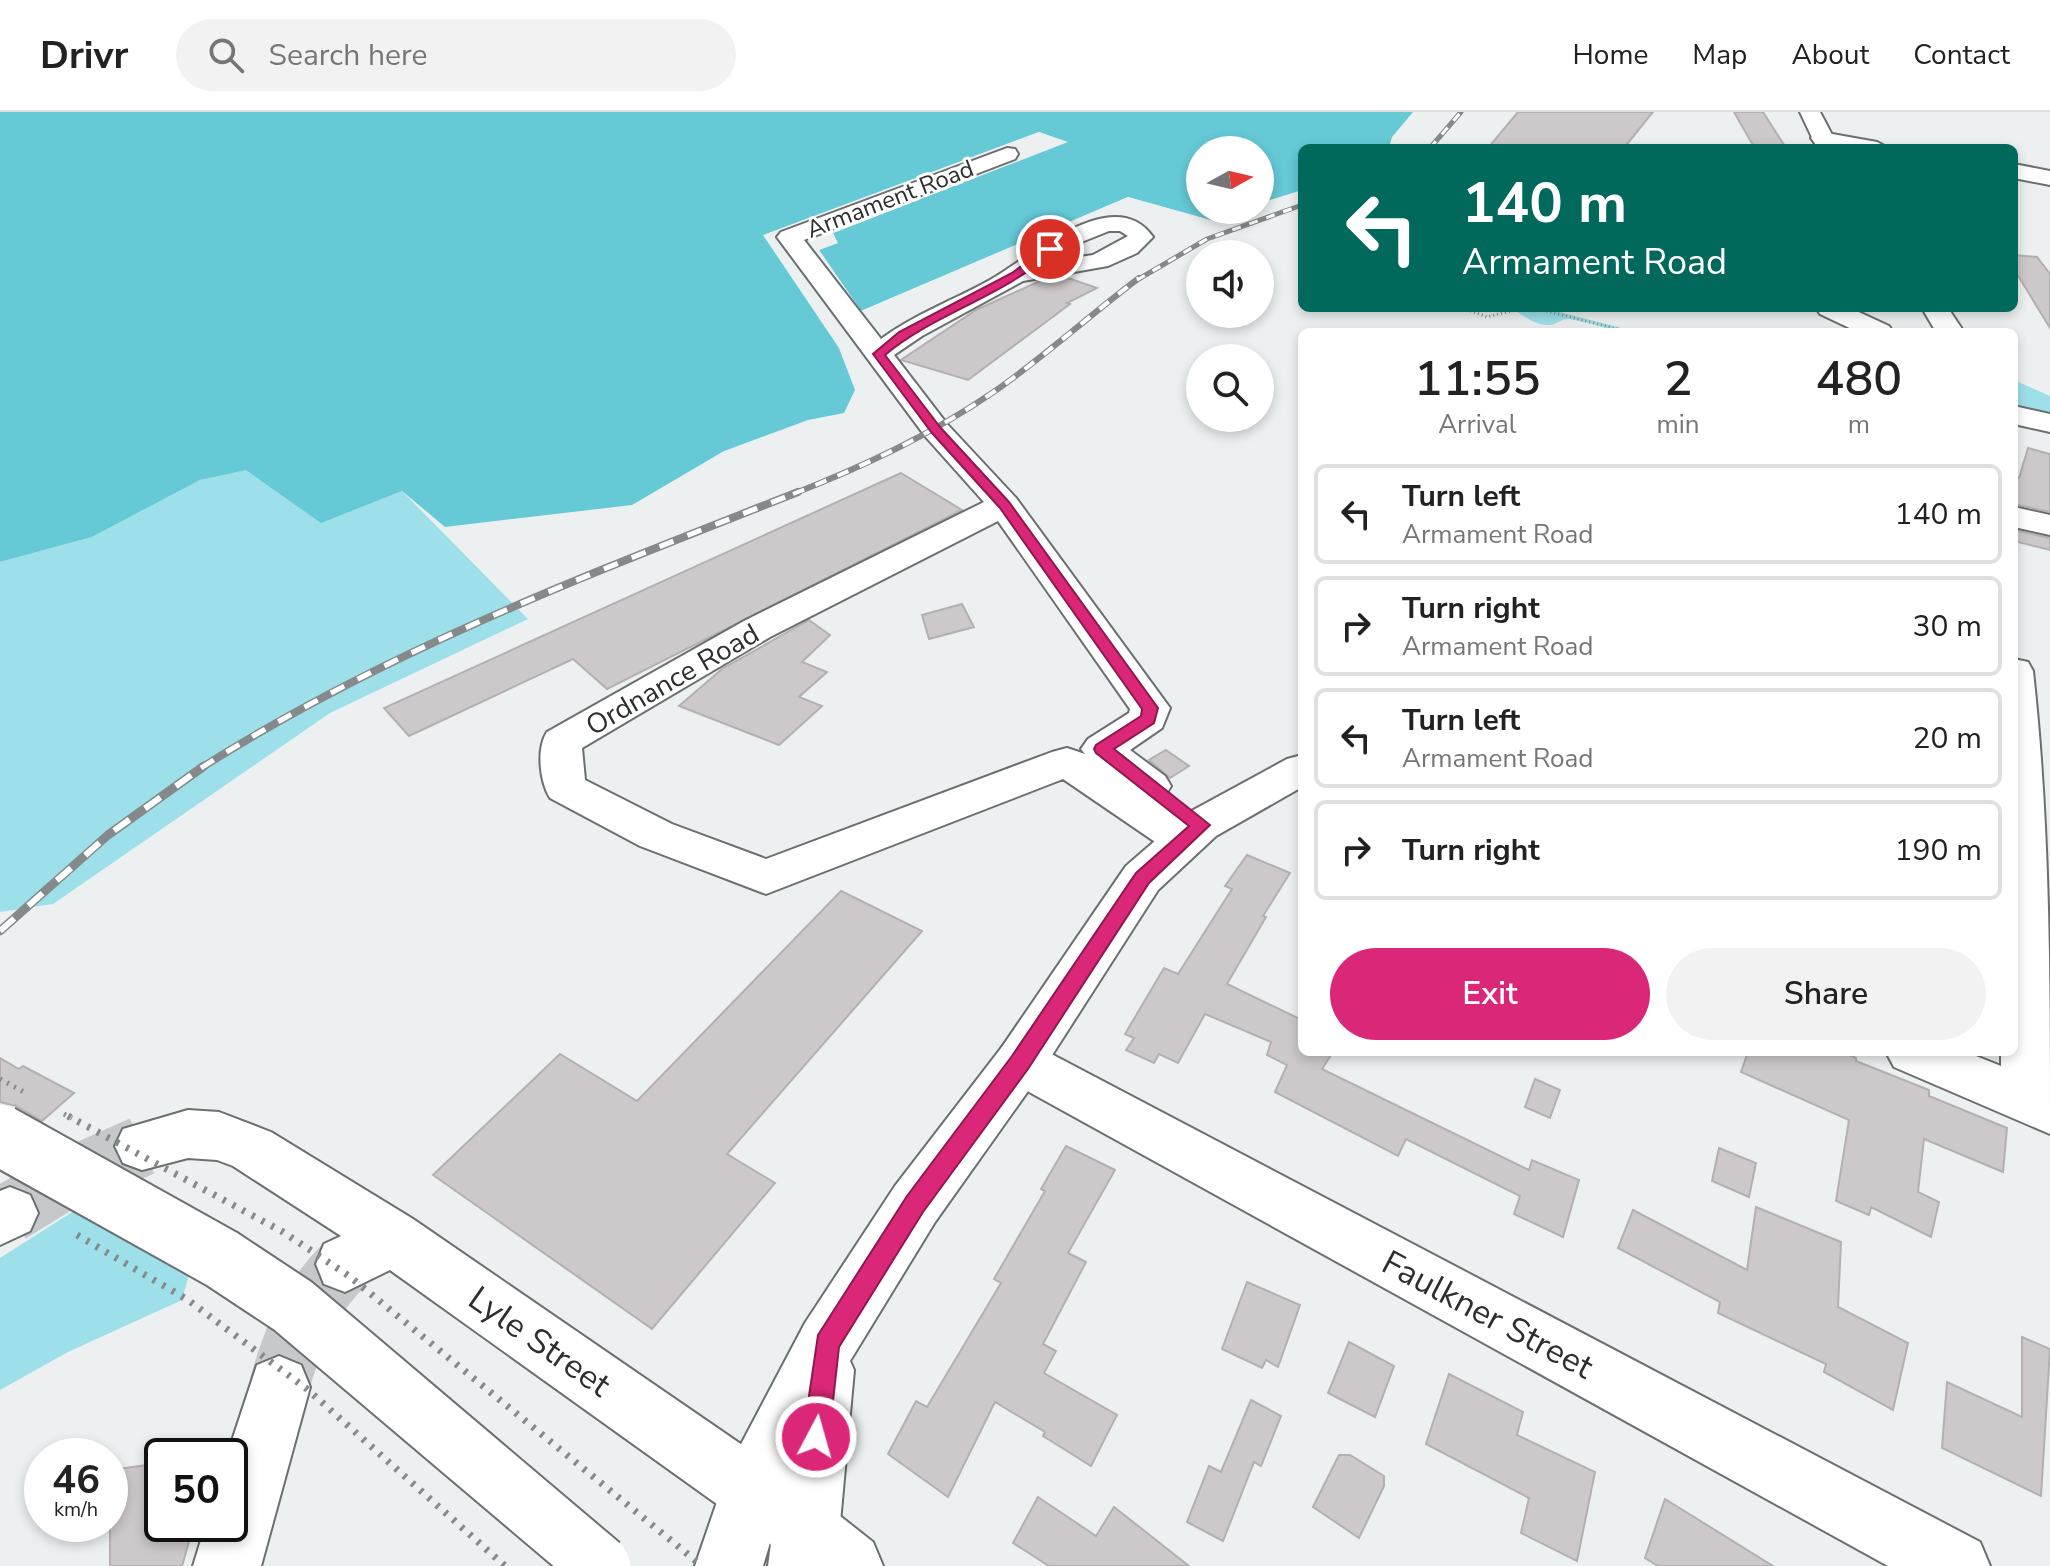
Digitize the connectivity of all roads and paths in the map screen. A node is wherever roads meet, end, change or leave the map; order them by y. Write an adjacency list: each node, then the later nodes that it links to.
1 (1810, 112): 2 (street)
2 (1824, 143)
3 (1007, 154): 13 (street, Armament Road)
4 (2018, 172): 5 (street)
5 (2050, 178)
6 (1016, 275): 13 (street)
7 (1474, 312): 8 (path)
8 (1506, 312)
9 (1551, 312): 11 (path)
10 (1837, 312): 12 (street)
11 (1613, 328)
12 (1871, 328)
13 (878, 354): 16 (street, Armament Road)
14 (2018, 416): 15 (street)
15 (2050, 423)
16 (1004, 505): 22 (street, Armament Road); 22 (street, Ordnance Road)
17 (2018, 518): 18 (street)
18 (2050, 525)
19 (2018, 666): 20 (street)
20 (2050, 675)
21 (2018, 712): 27 (street)
22 (1085, 756): 24 (street)
23 (1295, 779): 24 (street)
24 (1192, 832): 26 (street)
25 (1921, 1056): 27 (street)
26 (1020, 1062): 31 (street); 39 (street, Faulkner Street)
27 (2039, 1106)
28 (0, 1135): 37 (street, bridge)
29 (142, 1146): 33 (street, Lyle Street)
30 (67, 1229): 36 (path, bridge)
31 (826, 1344): 33 (street); 34 (street)
32 (279, 1387): 35 (street)
33 (752, 1490): 34 (street, Lyle Street); 38 (street)
34 (819, 1554)
35 (227, 1566)
36 (505, 1566)
37 (600, 1566)
38 (729, 1566)
39 (1956, 1566)

